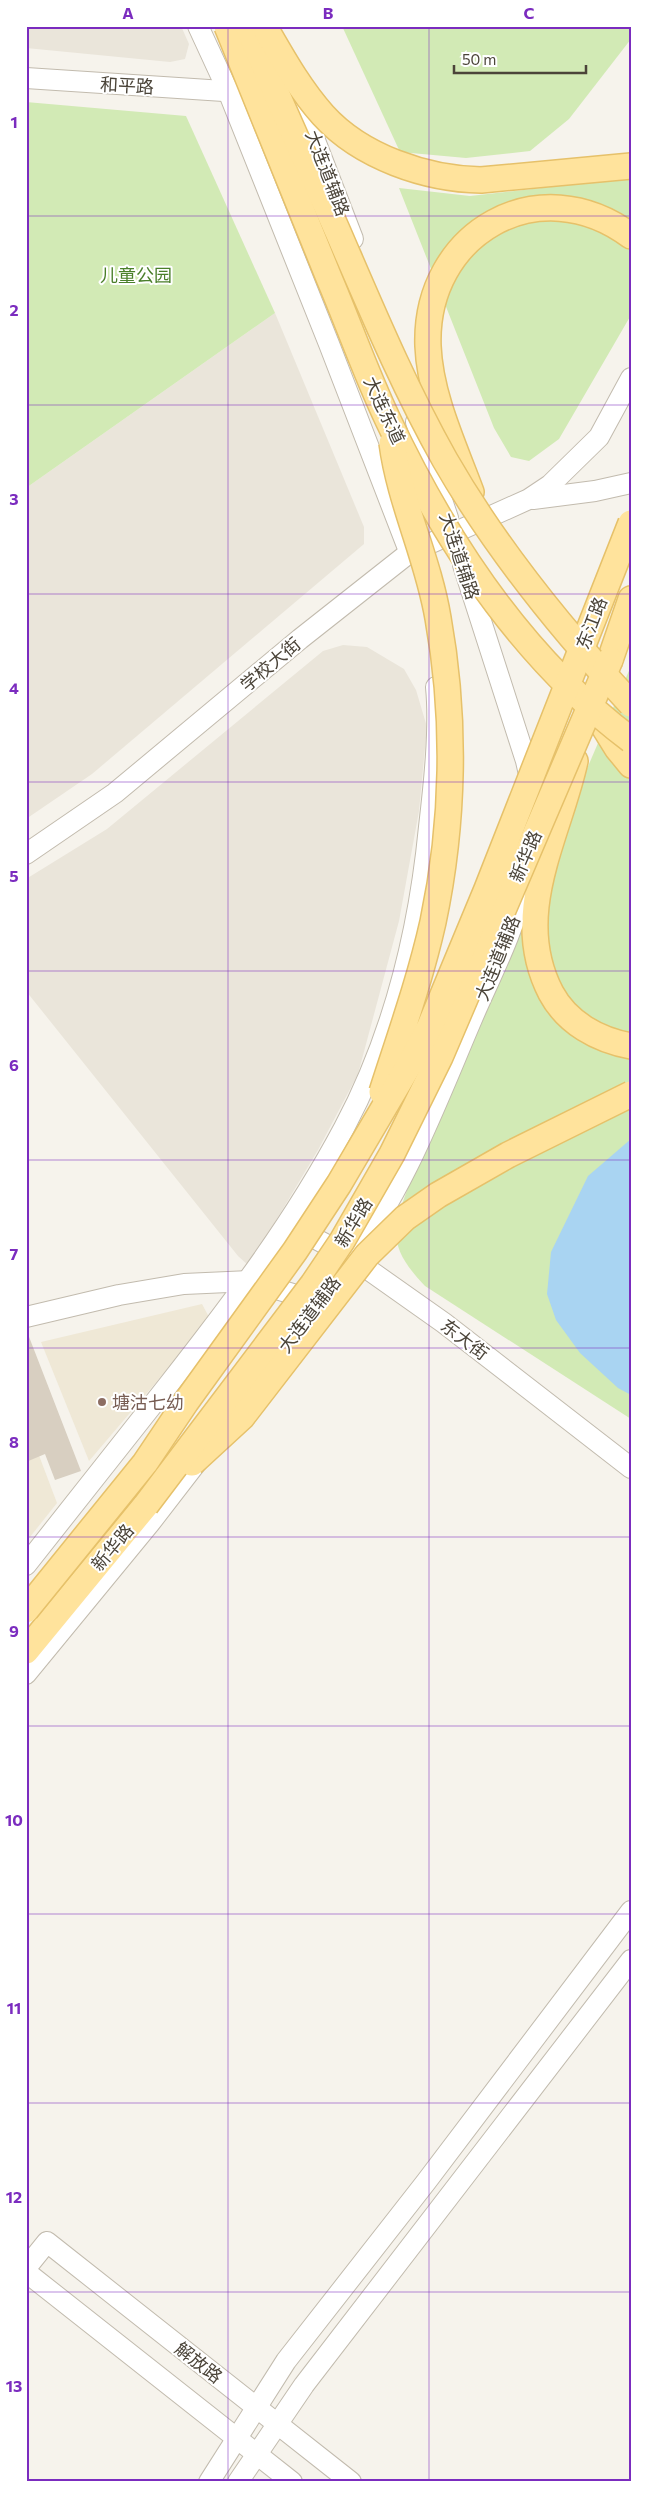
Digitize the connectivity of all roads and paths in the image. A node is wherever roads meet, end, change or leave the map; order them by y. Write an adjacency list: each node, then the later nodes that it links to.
1 (198, 26): 7 (street)
2 (227, 26): 12 (main road, 大连东道, bridge)
3 (248, 26): 15 (main road, 大连东道, bridge)
4 (264, 26): 9 (main road, bridge)
5 (271, 26): 8 (street, 大连道辅路)
6 (26, 78): 7 (street, 和平路)
7 (228, 91): 8 (street, 和平路); 18 (street)
8 (299, 99): 17 (street, 大连道辅路)
9 (631, 166)
10 (631, 236): 15 (main road)
11 (631, 378): 14 (street)
12 (388, 421): 23 (main road, 大连东道, bridge); 31 (main road, bridge)
13 (631, 483): 14 (street)
14 (529, 499): 17 (street, 学校大街)
15 (476, 508): 22 (main road, 大连东道, bridge)
16 (631, 522): 24 (main road, 东江路, bridge)
17 (453, 532): 18 (street, 学校大街); 33 (street, 大连道辅路)
18 (409, 553): 28 (street, 学校大街); 32 (street)
19 (631, 599): 21 (main road, 东江路)
20 (631, 635): 21 (main road)
21 (610, 660): 25 (main road, 东江路, bridge)
22 (626, 695)
23 (596, 714): 26 (main road, 大连东道, bridge); 27 (main road)
24 (552, 724): 31 (main road, 新华路, bridge)
25 (580, 733): 29 (main road); 38 (main road, 新华路, bridge)
26 (631, 740)
27 (631, 764)
28 (26, 854)
29 (631, 1046)
30 (631, 1094): 38 (main road, bridge)
31 (371, 1126): 40 (main road, 新华路, bridge)
32 (288, 1225): 33 (street, 东大街); 34 (street)
33 (352, 1258): 35 (street, 大连道辅路); 37 (street, 东大街)
34 (250, 1281): 35 (street); 36 (street); 39 (street)
35 (318, 1302): 42 (street, 大连道辅路)
36 (26, 1318)
37 (631, 1468)
38 (146, 1506): 41 (main road, 新华路)
39 (26, 1565)
40 (26, 1610)
41 (26, 1651)
42 (26, 1674)
43 (631, 1911): 46 (street)
44 (631, 1960): 47 (street)
45 (26, 2270): 46 (street, 解放路); 48 (street, 解放路)
46 (256, 2407): 47 (street, 解放路); 48 (street)
47 (278, 2425): 49 (street); 53 (street, 解放路)
48 (237, 2438): 49 (street, 解放路); 50 (street)
49 (258, 2456): 51 (street); 52 (street, 解放路)
50 (209, 2482)
51 (238, 2482)
52 (292, 2482)
53 (351, 2482)

